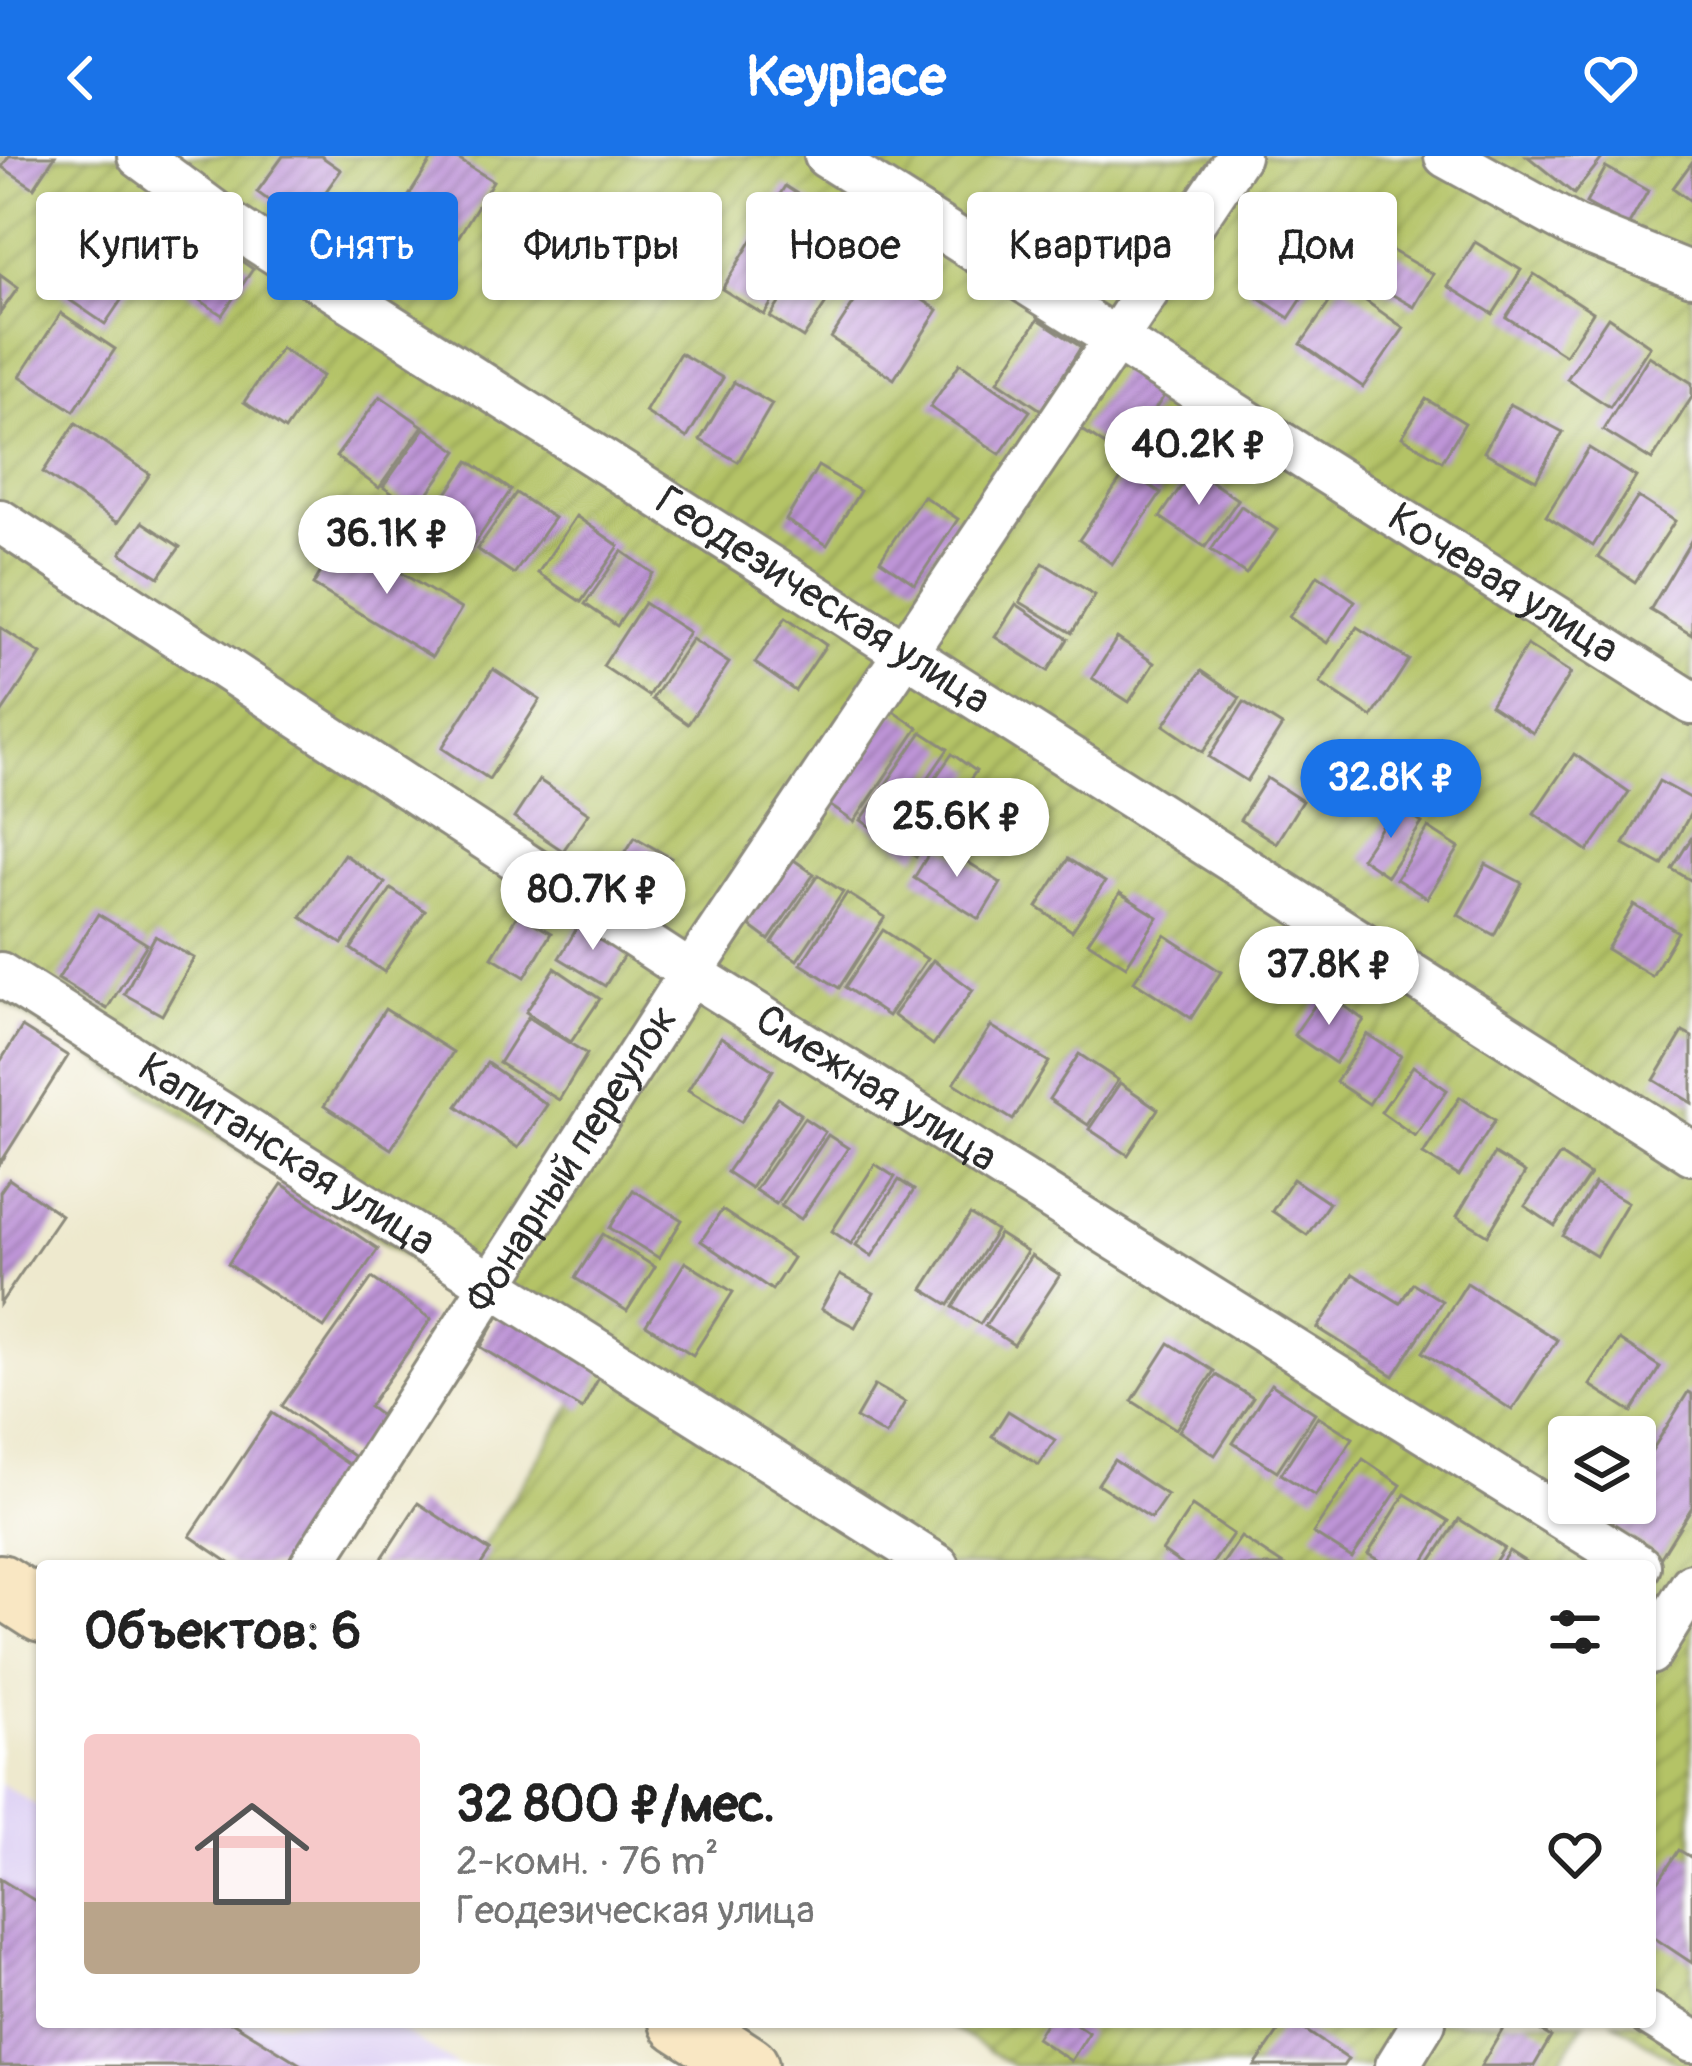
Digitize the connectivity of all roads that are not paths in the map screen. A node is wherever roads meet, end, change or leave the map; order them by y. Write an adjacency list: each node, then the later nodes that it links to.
1 (140, 156): 8 (street, Геодезическая улица)
2 (826, 156): 6 (street, Кочевая улица)
3 (1238, 156): 6 (street, Фонарный переулок)
4 (1446, 156): 5 (street)
5 (1692, 274)
6 (1118, 338): 8 (street, Фонарный переулок); 9 (street, Кочевая улица)
7 (0, 521): 10 (street, Смежная улица)
8 (905, 652): 10 (street, Фонарный переулок); 12 (street, Геодезическая улица)
9 (1692, 703)
10 (692, 973): 13 (street, Фонарный переулок); 16 (street, Смежная улица)
11 (0, 974): 13 (street, Капитанская улица)
12 (1692, 1153)
13 (493, 1286): 14 (street, Фонарный переулок); 15 (street, Капитанская улица)
14 (315, 1560)
15 (928, 1560)
16 (1629, 1560)
17 (0, 1585): 19 (street)
18 (1680, 1588): 20 (street)
19 (36, 1608)
20 (1656, 1640)
21 (1656, 2019): 24 (street)
22 (689, 2028): 25 (street)
23 (1420, 2028): 26 (street)
24 (1692, 2042)
25 (748, 2066)
26 (1396, 2066)

